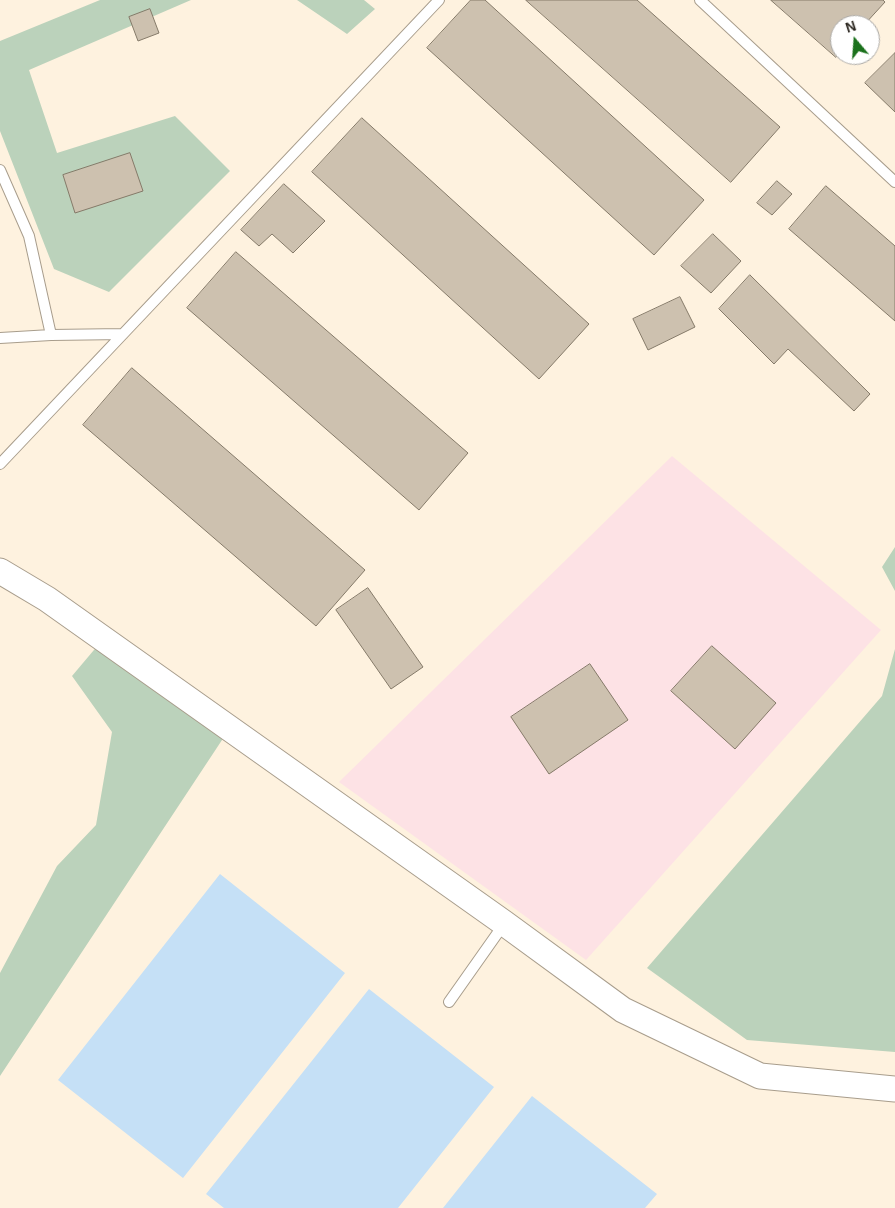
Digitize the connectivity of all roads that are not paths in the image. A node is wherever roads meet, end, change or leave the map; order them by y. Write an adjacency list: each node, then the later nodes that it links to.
1 (439, 0): 5 (lane)
2 (700, 0): 4 (lane)
3 (0, 170): 6 (lane)
4 (895, 182)
5 (123, 334): 6 (lane); 8 (lane)
6 (51, 335): 7 (lane)
7 (0, 338)
8 (0, 464)
9 (0, 571): 10 (street)
10 (504, 923): 11 (lane); 12 (street)
11 (449, 1002)
12 (895, 1089)

